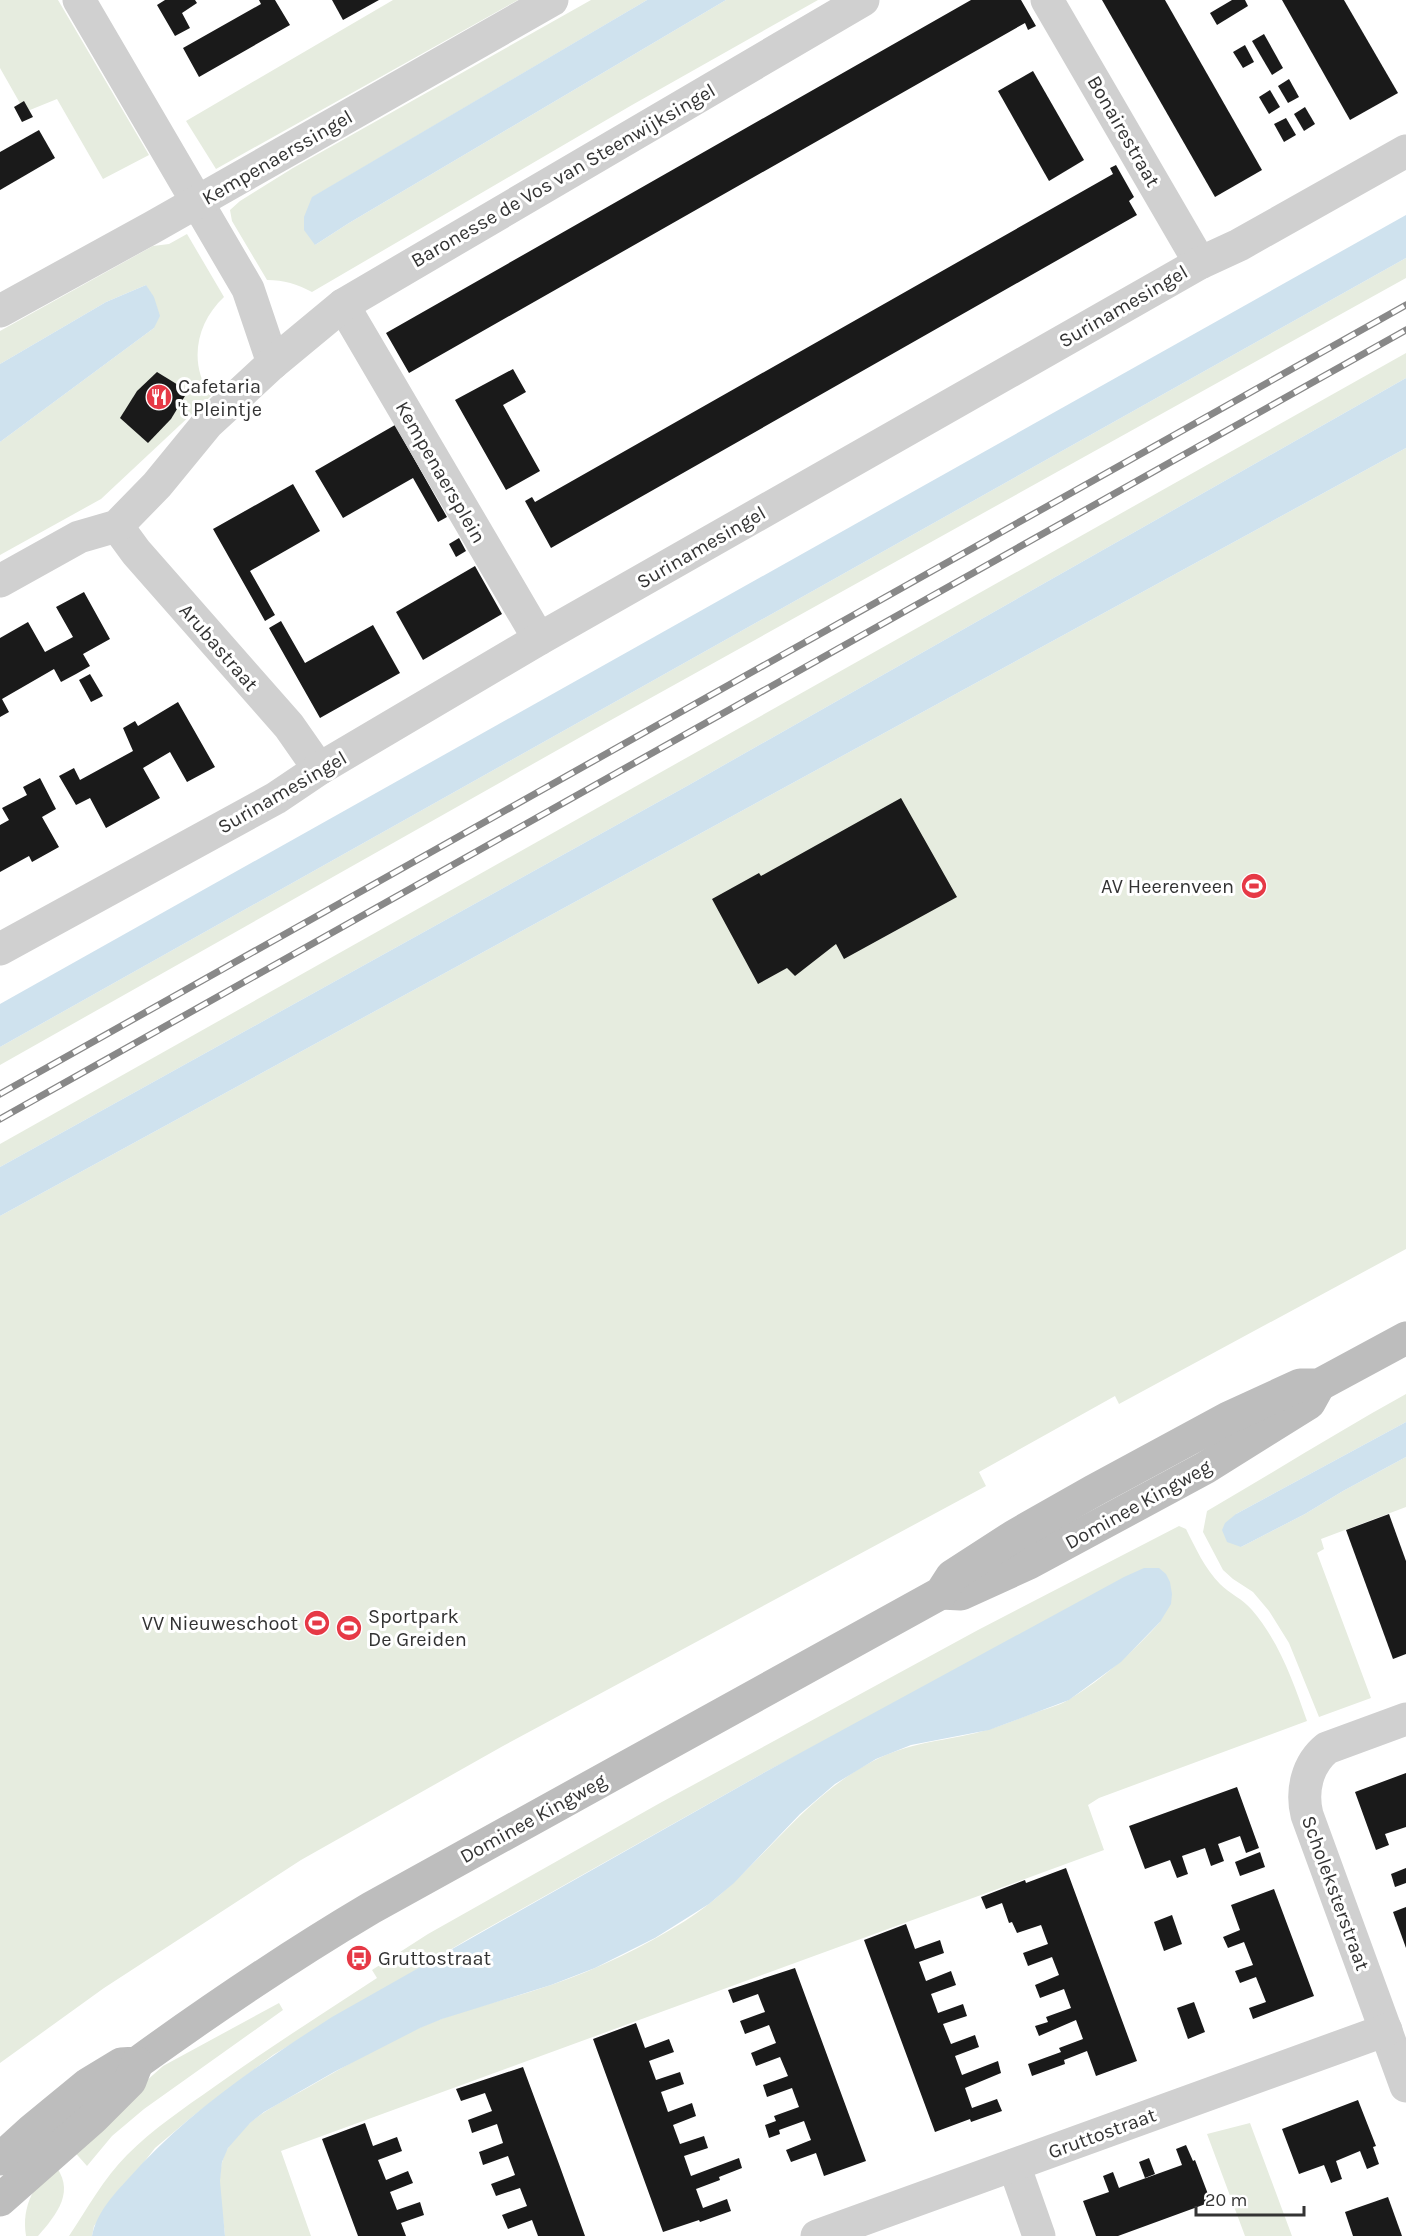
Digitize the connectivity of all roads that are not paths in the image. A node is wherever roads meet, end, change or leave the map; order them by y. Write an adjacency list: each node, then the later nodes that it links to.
1 (79, 0): 6 (street)
2 (552, 0): 6 (street, Kempenaerssingel)
3 (863, 0): 8 (street, Baronesse de Vos van Steenwijksingel)
4 (1047, 0): 7 (street, Bonairestraat)
5 (1406, 151): 7 (street, Surinamesingel)
6 (198, 202): 9 (street, Kempenaerssingel); 10 (street)
7 (1200, 263): 13 (street, Surinamesingel)
8 (343, 305): 10 (street, Baronesse de Vos van Steenwijksingel); 13 (street, Kempenaersplein)
9 (0, 311)
10 (273, 363): 11 (street)
11 (117, 526): 12 (street); 14 (street, Arubastraat)
12 (0, 580)
13 (539, 639): 14 (street, Surinamesingel)
14 (319, 769): 15 (street, Surinamesingel)
15 (0, 949)
16 (1406, 1338): 19 (main road, Dominee Kingweg)
17 (1406, 1719): 18 (street, Scholeksterstraat)
18 (1386, 2030): 20 (street, Scholeksterstraat); 22 (street, Gruttostraat)
19 (137, 2063): 21 (main road, Dominee Kingweg); 23 (main road, Dominee Kingweg)
20 (1406, 2086)
21 (0, 2159)
22 (1014, 2165): 24 (street, Gruttostraat); 25 (street)
23 (0, 2200)
24 (817, 2236)
25 (1039, 2236)

